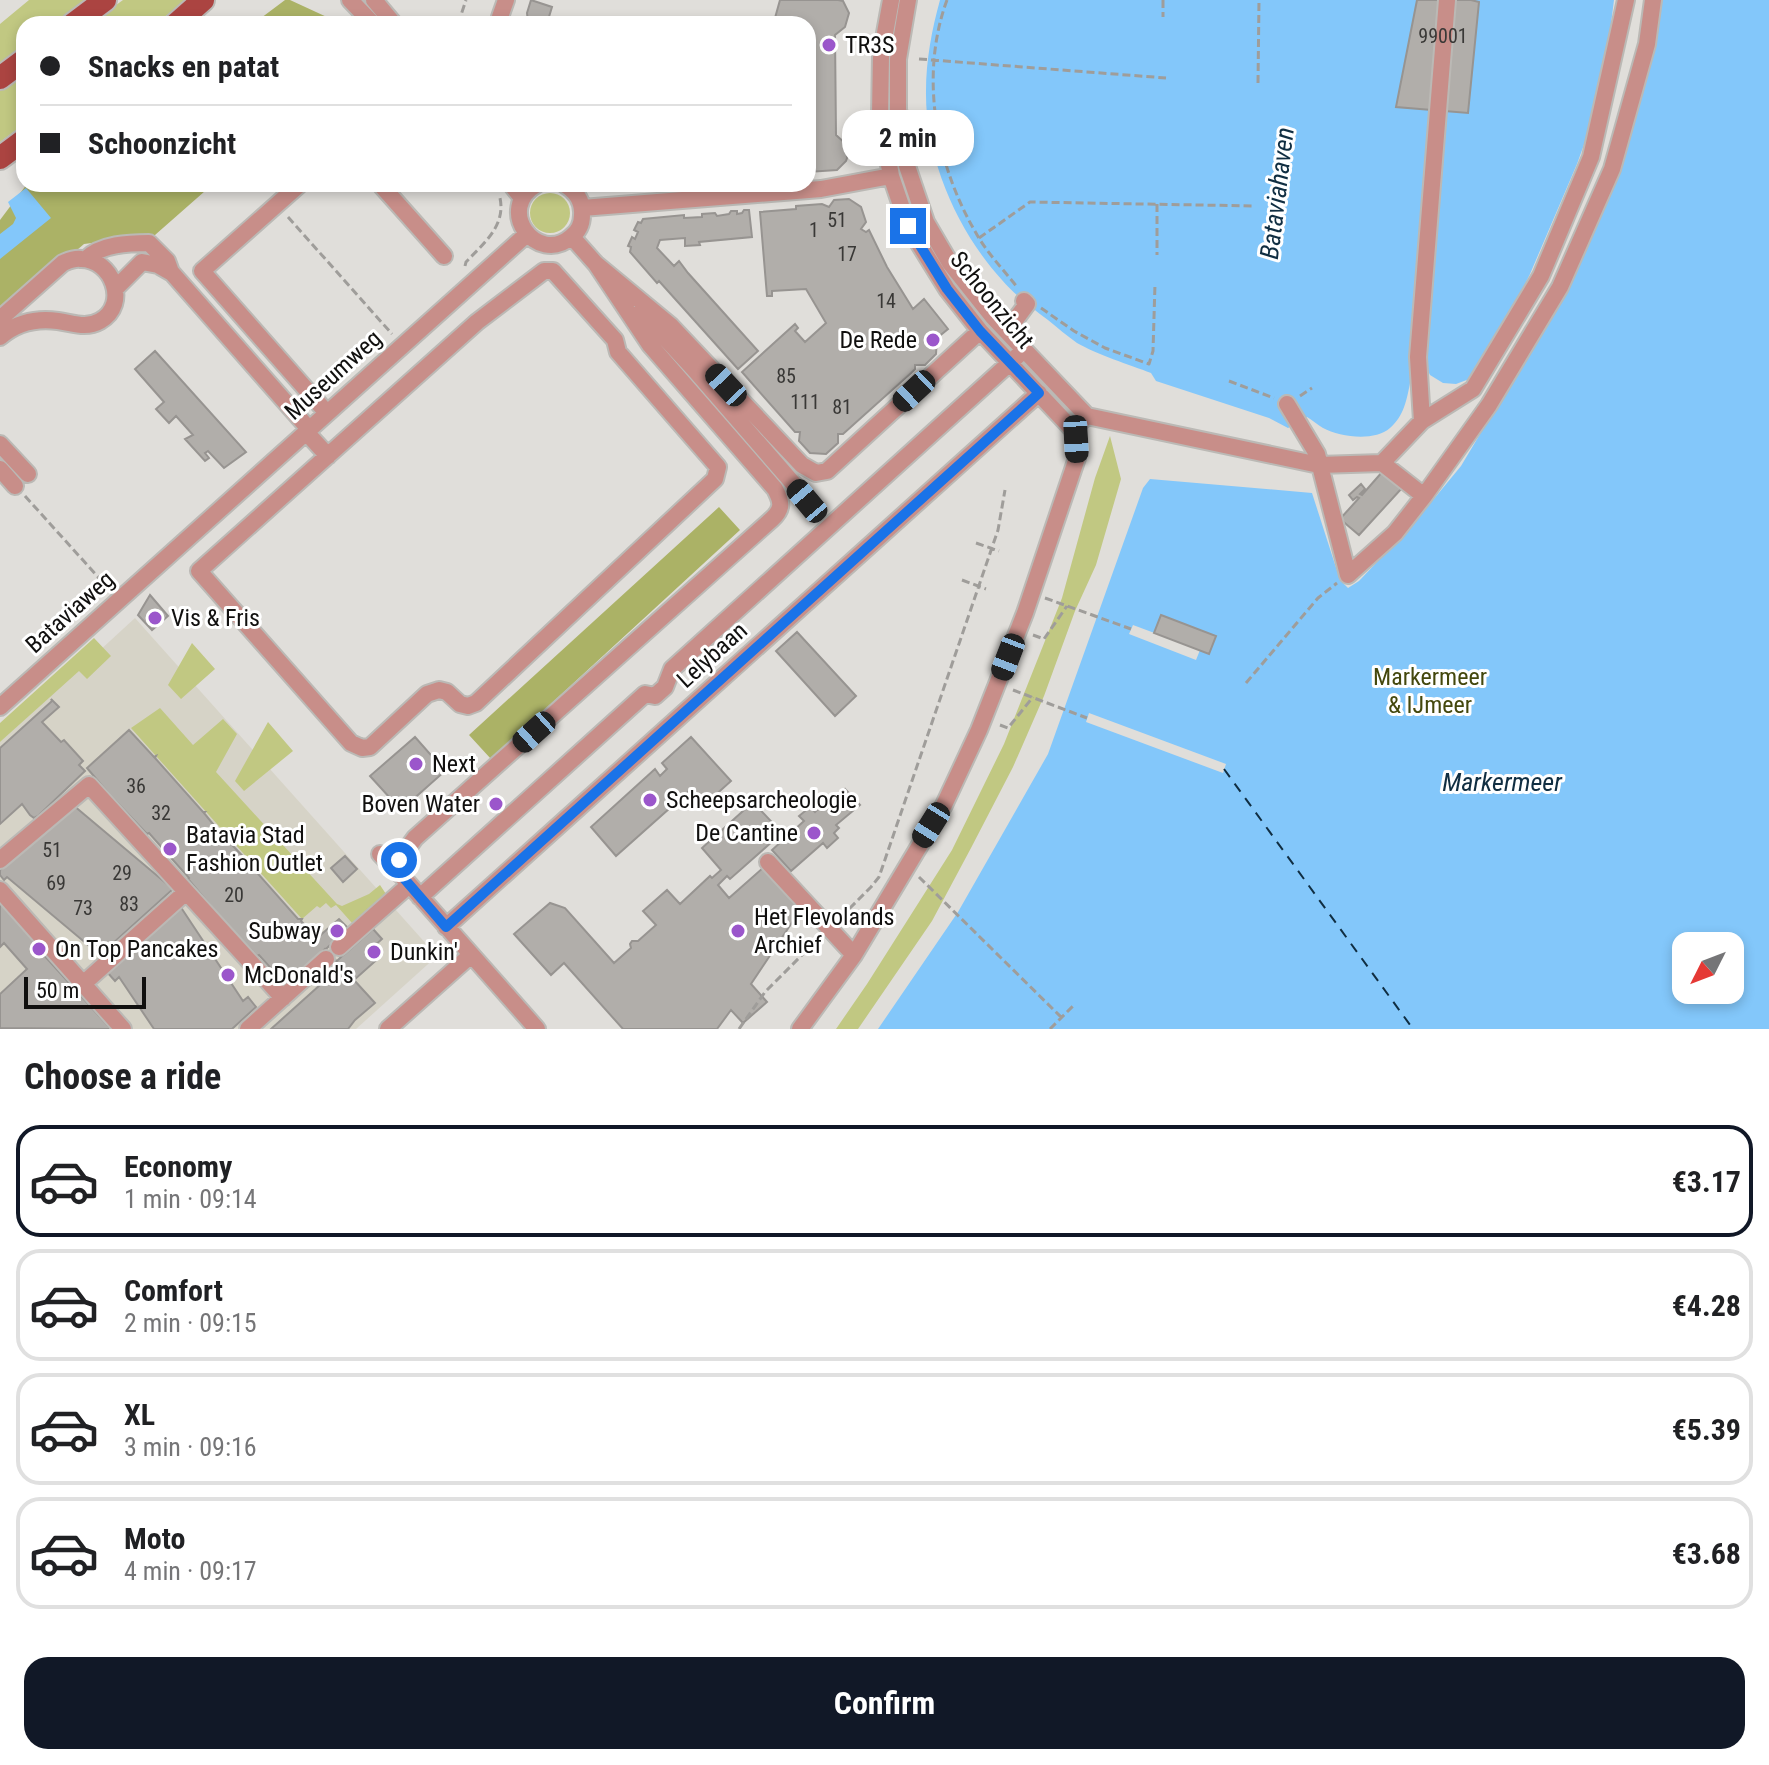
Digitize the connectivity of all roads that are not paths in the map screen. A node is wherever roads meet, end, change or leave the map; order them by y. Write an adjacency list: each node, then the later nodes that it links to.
1 (105, 0): 10 (main road)
2 (203, 0): 11 (main road)
3 (350, 0): 12 (street)
4 (374, 0): 13 (street)
5 (891, 0): 14 (street, Schoonzicht)
6 (908, 0): 35 (street)
7 (1447, 0): 43 (street)
8 (1626, 0): 43 (street)
9 (1653, 0): 51 (street)
10 (84, 16)
11 (185, 16)
12 (365, 16)
13 (387, 16)
14 (891, 176): 15 (street); 34 (street, Schoonzicht)
15 (816, 189)
16 (291, 192): 41 (street)
17 (387, 192): 26 (street)
18 (509, 192): 22 (street)
19 (527, 192): 22 (street)
20 (575, 192): 23 (street)
21 (783, 192): 23 (street)
22 (522, 198): 24 (street)
23 (582, 208): 25 (street)
24 (527, 234): 25 (street); 41 (street, Museumweg)
25 (572, 237): 28 (street)
26 (444, 256)
27 (86, 259): 29 (street); 30 (street); 32 (street)
28 (596, 264): 33 (street); 33 (street)
29 (172, 273): 30 (street); 44 (street)
30 (116, 288): 36 (street)
31 (1027, 301): 35 (street)
32 (0, 319)
33 (650, 324): 34 (street); 52 (street); 58 (street)
34 (980, 331): 38 (street, Schoonzicht)
35 (1007, 331): 37 (street)
36 (0, 337)
37 (1024, 350): 38 (street, Lelybaan); 42 (street)
38 (1011, 363): 39 (street, Schoonzicht); 58 (street, Lelybaan)
39 (1039, 393): 45 (street, Schoonzicht); 61 (street, Lelybaan)
40 (1285, 400): 49 (street)
41 (327, 413): 44 (street, Museumweg)
42 (1087, 416): 45 (street); 49 (street)
43 (1422, 421): 48 (street)
44 (310, 428): 47 (street); 53 (street, Museumweg)
45 (1072, 429): 63 (street)
46 (0, 444): 50 (street)
47 (332, 452): 47 (street)
48 (1382, 463): 49 (street); 51 (street)
49 (1319, 465): 51 (street)
50 (0, 469)
51 (1424, 496)
52 (817, 511)
53 (172, 552): 54 (street, Bataviaweg)
54 (0, 707)
55 (380, 854): 58 (street)
56 (0, 860): 60 (street)
57 (768, 862): 63 (street)
58 (410, 886): 61 (street); 65 (street, Lelybaan)
59 (0, 890): 64 (street)
60 (186, 892): 64 (street); 65 (street)
61 (446, 927): 62 (street)
62 (471, 955): 68 (street); 69 (street)
63 (854, 955): 70 (street)
64 (83, 984): 66 (street)
65 (283, 998): 67 (street, Lelybaan)
66 (123, 1029)
67 (248, 1029)
68 (388, 1029)
69 (537, 1029)
70 (800, 1029)

